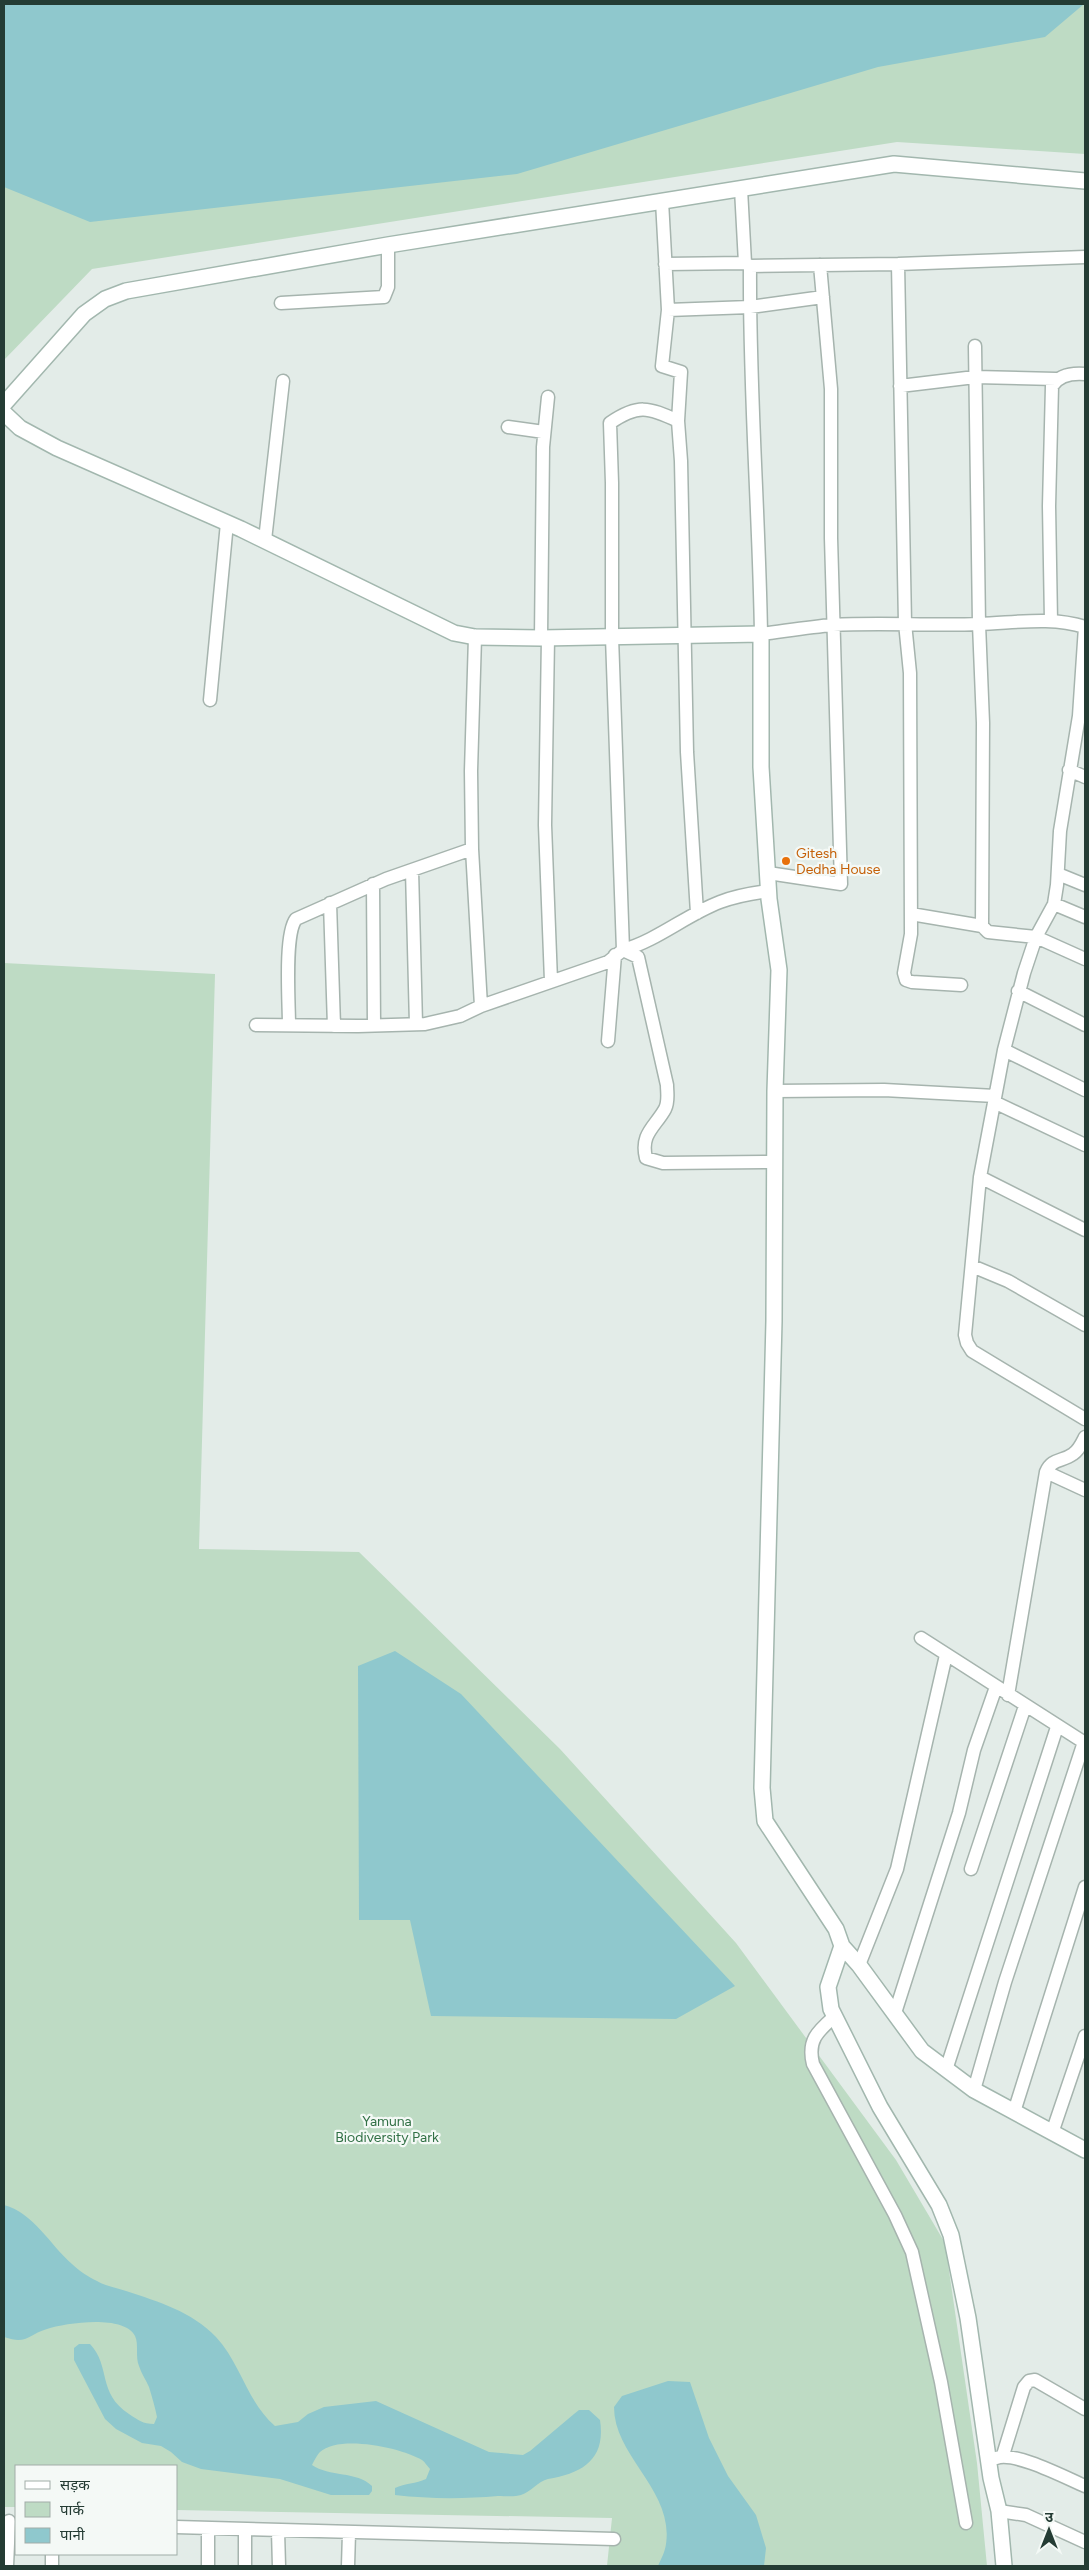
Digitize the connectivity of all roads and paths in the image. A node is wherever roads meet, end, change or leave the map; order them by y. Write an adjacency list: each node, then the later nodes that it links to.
1 (1085, 181): 2 (street)
2 (740, 188): 3 (street); 8 (street)
3 (662, 201): 4 (street); 6 (street)
4 (388, 245): 11 (street); 21 (street)
5 (1085, 257): 7 (street)
6 (666, 264): 8 (street); 13 (street)
7 (898, 264): 9 (street); 19 (street)
8 (748, 265): 9 (street); 12 (street)
9 (820, 265): 10 (street)
10 (823, 297): 12 (street); 31 (street)
11 (281, 303)
12 (750, 307): 13 (street); 33 (street)
13 (668, 310): 23 (street)
14 (975, 346): 16 (street)
15 (1085, 374): 17 (street)
16 (975, 377): 17 (street); 19 (street); 30 (street)
17 (1056, 379): 28 (street)
18 (283, 381): 27 (street)
19 (900, 386): 29 (street)
20 (548, 397): 25 (street)
21 (4, 404)
22 (4, 413): 26 (street)
23 (678, 420): 35 (street); 36 (street)
24 (508, 427): 25 (street)
25 (544, 432): 37 (street)
26 (227, 523): 27 (street); 40 (street)
27 (265, 540): 34 (street)
28 (1051, 621): 30 (street); 32 (street)
29 (905, 623): 30 (street); 31 (street); 54 (street)
30 (979, 624): 56 (street)
31 (834, 625): 33 (street); 46 (street)
32 (1085, 627): 38 (street)
33 (761, 634): 36 (street); 46 (street)
34 (475, 637): 37 (street); 44 (street)
35 (612, 637): 36 (street); 37 (street); 58 (street)
36 (684, 637): 53 (street)
37 (544, 638): 60 (street)
38 (1084, 663): 39 (street)
39 (1083, 688): 41 (street)
40 (210, 700)
41 (1082, 718): 42 (street)
42 (1069, 770): 43 (street); 47 (street)
43 (1085, 777)
44 (472, 849): 45 (street); 63 (street)
45 (412, 870): 48 (street); 64 (street)
46 (768, 873): 50 (street)
47 (1058, 874): 49 (street); 52 (street)
48 (373, 884): 51 (street); 67 (street)
49 (1085, 886)
50 (769, 891): 53 (street); 73 (street)
51 (330, 903): 66 (street); 69 (street)
52 (1054, 904): 55 (street); 57 (street)
53 (698, 913): 58 (street)
54 (910, 914): 56 (street); 61 (street)
55 (1085, 917)
56 (982, 926): 57 (street)
57 (1036, 937): 59 (street); 62 (street)
58 (619, 953): 60 (street); 70 (street); 76 (street)
59 (1085, 959)
60 (551, 981): 63 (street)
61 (961, 985)
62 (1018, 991): 68 (street); 71 (street)
63 (480, 1006): 64 (street)
64 (416, 1024): 67 (street)
65 (256, 1025): 66 (street)
66 (289, 1025): 69 (street)
67 (374, 1025): 69 (street)
68 (1085, 1025)
69 (334, 1026)
70 (608, 1042)
71 (1004, 1050): 72 (street); 74 (street)
72 (1085, 1090)
73 (775, 1091): 74 (street); 76 (street)
74 (995, 1099): 75 (street); 77 (street)
75 (1085, 1145)
76 (775, 1162): 94 (street)
77 (980, 1177): 78 (street); 79 (street)
78 (1085, 1230)
79 (972, 1266): 80 (street); 81 (street)
80 (1085, 1325)
81 (1085, 1420)
82 (1085, 1437): 83 (street)
83 (1046, 1472): 84 (street); 88 (street)
84 (1085, 1490)
85 (921, 1638): 86 (street)
86 (946, 1654): 87 (street); 95 (street)
87 (996, 1687): 88 (street); 96 (street)
88 (1008, 1695): 89 (street)
89 (1025, 1706): 90 (street); 92 (street)
90 (1057, 1727): 91 (street); 99 (street)
91 (1084, 1743): 100 (street)
92 (971, 1869)
93 (1085, 1887): 101 (street)
94 (842, 1946): 95 (street); 97 (street)
95 (859, 1965): 96 (street)
96 (895, 2013): 99 (street)
97 (835, 2016): 105 (street); 109 (street)
98 (1085, 2036): 102 (street)
99 (946, 2070): 100 (street)
100 (974, 2090): 101 (street)
101 (1014, 2112): 102 (street)
102 (1052, 2132): 103 (street)
103 (1085, 2150)
104 (1085, 2409): 105 (street)
105 (996, 2458): 106 (street); 107 (street)
106 (1085, 2486)
107 (999, 2511): 116 (street); 122 (street)
108 (10, 2521): 117 (street)
109 (966, 2523)
110 (178, 2527): 111 (street)
111 (208, 2528): 112 (street); 118 (street)
112 (245, 2530): 113 (street); 119 (street)
113 (278, 2531): 114 (street); 120 (street)
114 (349, 2533): 115 (street); 121 (street)
115 (614, 2539)
116 (1085, 2542)
117 (7, 2566)
118 (208, 2566)
119 (245, 2566)
120 (278, 2566)
121 (348, 2566)
122 (1004, 2566)

